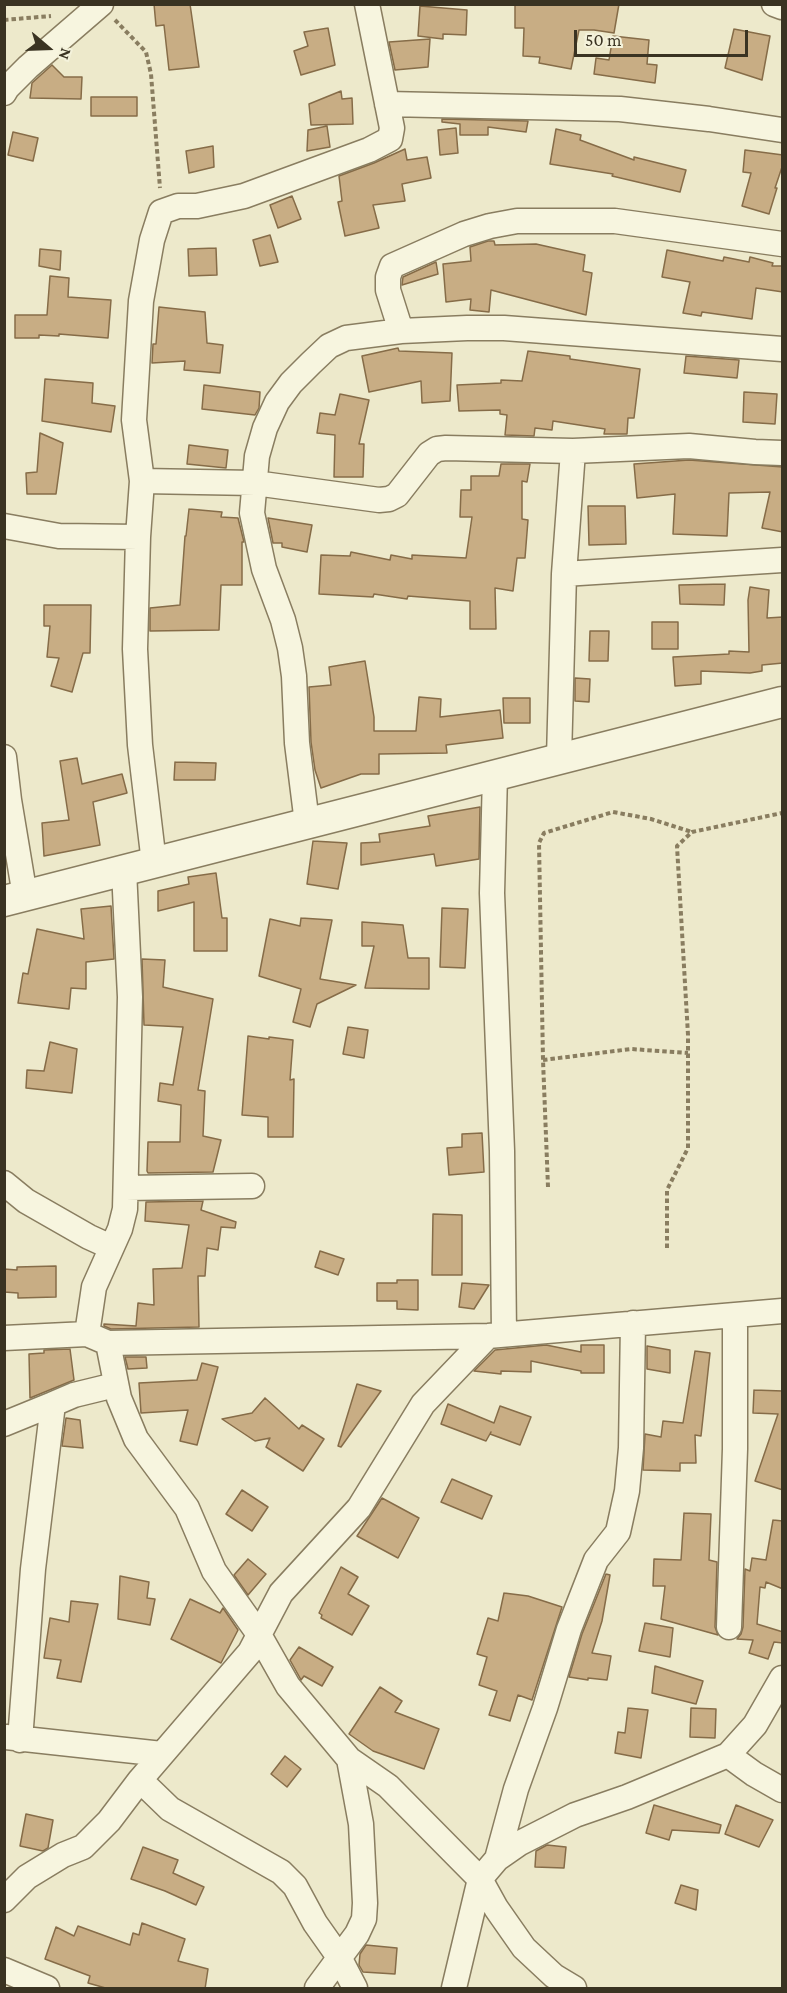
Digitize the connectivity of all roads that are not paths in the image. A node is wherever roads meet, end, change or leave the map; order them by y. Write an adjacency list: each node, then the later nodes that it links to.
1 (367, 4): 6 (street)
2 (774, 4): 3 (street)
3 (783, 7)
4 (96, 9): 5 (street)
5 (4, 93)
6 (387, 104): 7 (street); 13 (street)
7 (783, 130)
8 (783, 244): 9 (street)
9 (401, 331): 10 (street); 14 (street)
10 (783, 349)
11 (573, 451): 12 (street); 14 (street); 18 (street)
12 (783, 453)
13 (142, 480): 14 (street); 16 (street)
14 (255, 483): 23 (street)
15 (4, 526): 16 (street)
16 (138, 537): 24 (street)
17 (783, 560): 18 (street)
18 (564, 574): 21 (street)
19 (783, 702): 21 (street)
20 (4, 757): 26 (street)
21 (559, 758): 22 (street)
22 (495, 774): 23 (street); 34 (street)
23 (307, 823): 24 (street)
24 (154, 863): 25 (street)
25 (124, 870): 26 (street); 29 (street)
26 (15, 898)
27 (4, 1183): 30 (street)
28 (252, 1186): 29 (street)
29 (126, 1188): 30 (street)
30 (111, 1247): 36 (street)
31 (783, 1311): 32 (street)
32 (735, 1315): 33 (street); 40 (street)
33 (633, 1323): 34 (street); 49 (street)
34 (496, 1335): 36 (street); 41 (street)
35 (4, 1338): 36 (street)
36 (97, 1339): 37 (street)
37 (115, 1385): 38 (street); 41 (street)
38 (53, 1404): 39 (street); 43 (street)
39 (4, 1424)
40 (729, 1627)
41 (258, 1633): 44 (street); 46 (street)
42 (783, 1678): 45 (street)
43 (12, 1738): 44 (street)
44 (162, 1755): 47 (street)
45 (728, 1755): 48 (street); 49 (street)
46 (349, 1759): 51 (street); 53 (street)
47 (140, 1780): 50 (street); 53 (street)
48 (783, 1790)
49 (498, 1859): 51 (street)
50 (16, 1876): 52 (street)
51 (480, 1879): 58 (street); 59 (street)
52 (4, 1900)
53 (339, 1957): 56 (street); 57 (street)
54 (4, 1970): 55 (street)
55 (47, 1989)
56 (317, 1989)
57 (355, 1989)
58 (454, 1989)
59 (574, 1989)

